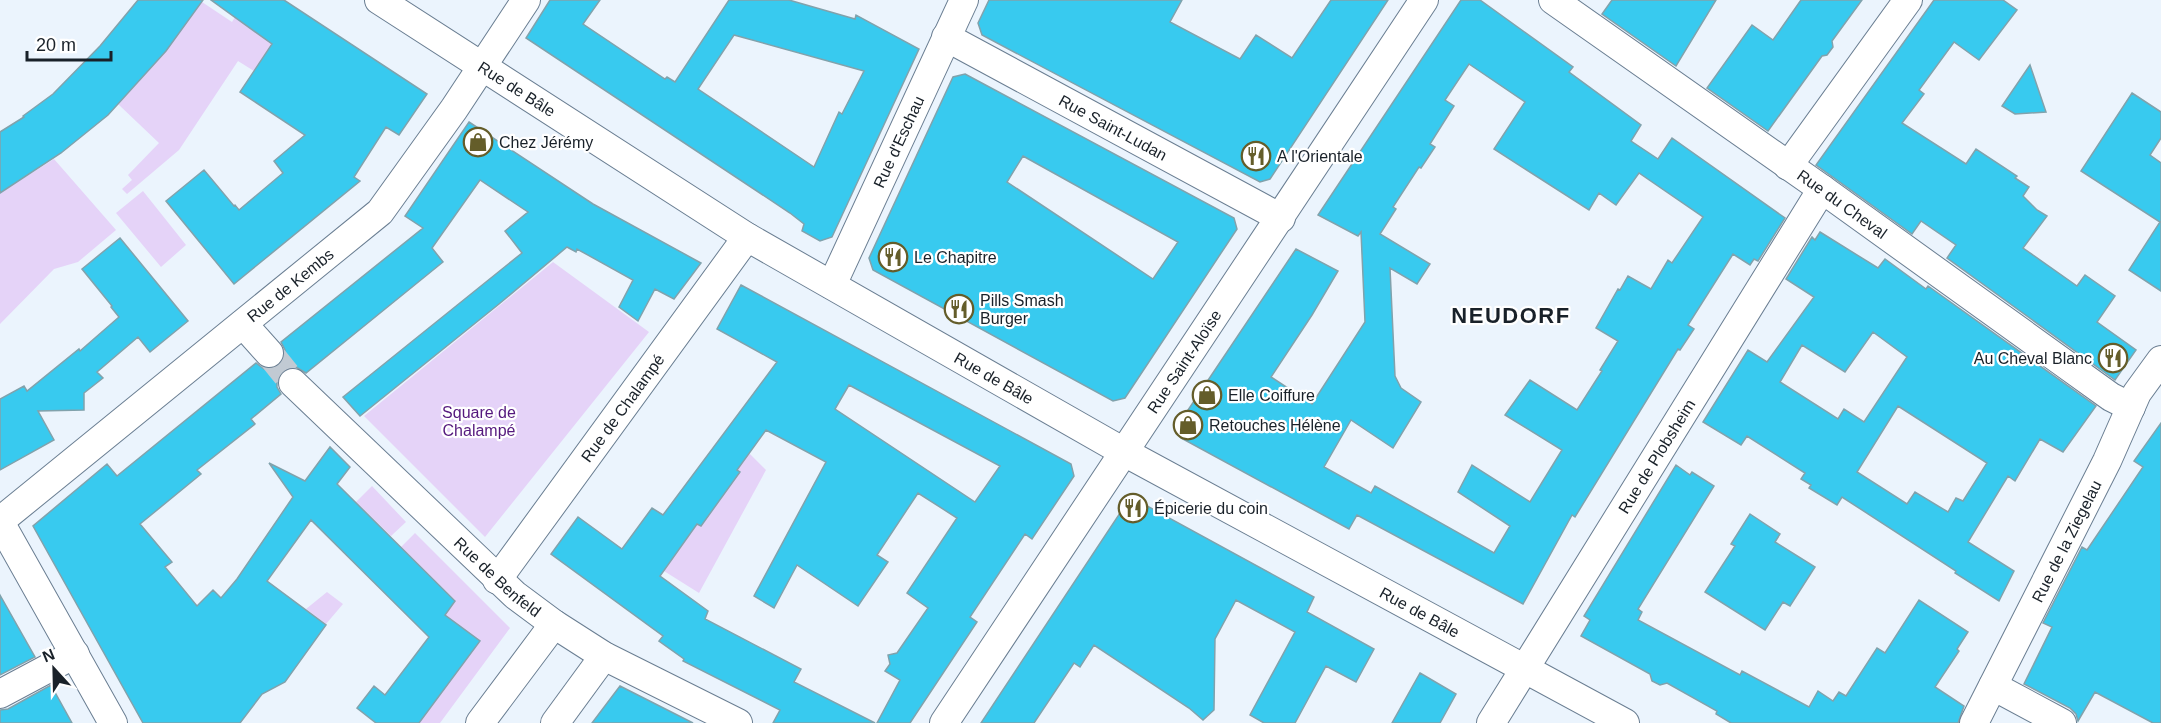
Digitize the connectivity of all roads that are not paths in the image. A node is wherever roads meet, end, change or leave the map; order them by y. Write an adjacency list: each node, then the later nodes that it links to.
1 (379, 0): 8 (street, Rue de Bâle)
2 (526, 0): 8 (street, Rue de Kembs)
3 (964, 0): 7 (street, Rue d'Eschau)
4 (1424, 0): 11 (street, Rue Saint-Aloïse)
5 (1553, 0): 9 (street, Rue du Cheval)
6 (1908, 0): 9 (street)
7 (946, 37): 11 (street, Rue Saint-Ludan); 13 (street, Rue d'Eschau)
8 (482, 67): 12 (street, Rue de Bâle); 14 (street, Rue de Kembs)
9 (1788, 166): 10 (street, Rue du Cheval)
10 (1822, 189): 18 (street, Rue du Cheval); 25 (street, Rue de Plobsheim)
11 (1281, 218): 19 (street, Rue Saint-Aloïse)
12 (747, 237): 13 (street, Rue de Bâle); 21 (street, Rue de Chalampé)
13 (832, 285): 19 (street, Rue de Bâle)
14 (243, 324): 15 (street); 20 (street, Rue de Kembs)
15 (269, 353)
16 (2161, 360): 18 (street, Rue de la Ziegelau)
17 (294, 383): 21 (street, Rue de Benfeld)
18 (2131, 407): 26 (street, Rue de la Ziegelau)
19 (1124, 452): 25 (street, Rue de Bâle); 32 (street, Rue Saint-Aloïse)
20 (0, 522): 23 (street)
21 (497, 579): 22 (street, Rue de Benfeld)
22 (554, 624): 24 (street, Rue de Benfeld); 29 (street)
23 (75, 654): 27 (street); 28 (street)
24 (604, 656): 30 (street); 31 (street, Rue de Benfeld)
25 (1525, 669): 33 (street, Rue de Plobsheim); 34 (street, Rue de Bâle)
26 (1993, 686): 35 (street, Rue de la Ziegelau); 36 (street)
27 (0, 694)
28 (113, 723)
29 (480, 723)
30 (555, 723)
31 (738, 723)
32 (944, 723)
33 (1491, 723)
34 (1625, 723)
35 (1974, 723)
36 (2062, 723)

